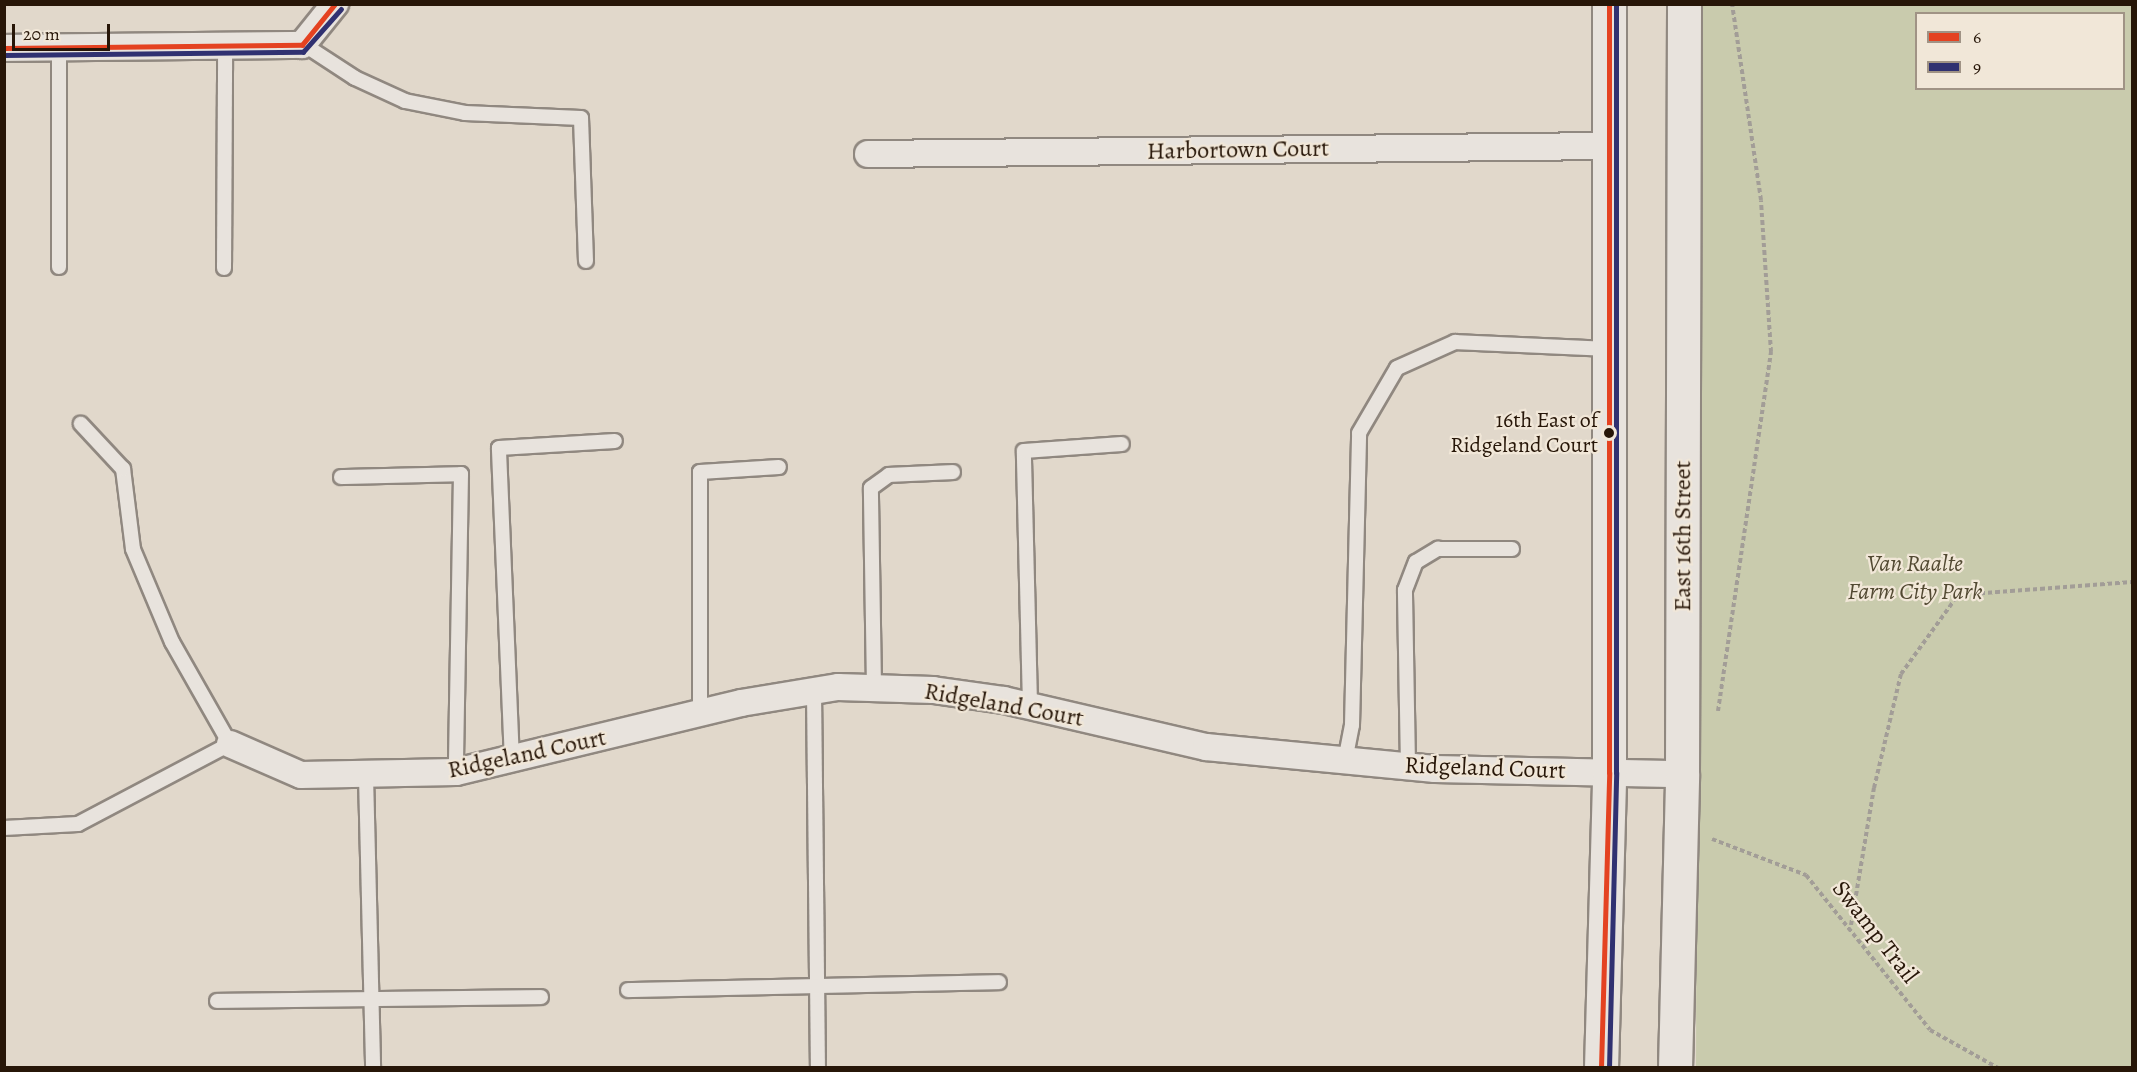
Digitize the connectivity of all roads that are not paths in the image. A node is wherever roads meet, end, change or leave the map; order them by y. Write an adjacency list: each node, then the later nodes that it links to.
1 (335, 4): 4 (street)
2 (1609, 4): 8 (main road)
3 (1684, 4): 31 (main road, East 16th Street)
4 (303, 44): 7 (street); 10 (lane)
5 (4, 48): 6 (street)
6 (59, 48): 7 (street); 11 (lane)
7 (225, 49): 12 (lane)
8 (1608, 146): 9 (street, Harbortown Court); 13 (main road)
9 (868, 154)
10 (586, 261)
11 (59, 267)
12 (224, 268)
13 (1608, 348): 26 (lane); 30 (main road)
14 (81, 424): 25 (lane)
15 (615, 441): 27 (lane)
16 (1122, 444): 23 (lane)
17 (779, 467): 24 (lane)
18 (953, 472): 21 (lane)
19 (341, 477): 29 (lane)
20 (1512, 549): 28 (lane)
21 (874, 688): 22 (street, Ridgeland Court); 23 (street, Ridgeland Court)
22 (814, 691): 24 (street, Ridgeland Court); 35 (lane)
23 (1030, 705): 26 (street, Ridgeland Court)
24 (700, 713): 27 (street, Ridgeland Court)
25 (230, 744): 32 (street, Ridgeland Court); 33 (lane)
26 (1345, 760): 28 (street, Ridgeland Court)
27 (512, 761): 29 (street, Ridgeland Court)
28 (1408, 766): 30 (street, Ridgeland Court)
29 (456, 772): 32 (street, Ridgeland Court)
30 (1609, 772): 31 (street, Ridgeland Court); 42 (main road)
31 (1682, 774): 43 (main road, East 16th Street)
32 (366, 776): 38 (lane)
33 (4, 828)
34 (999, 982): 35 (lane)
35 (814, 985): 36 (lane); 41 (lane)
36 (628, 990)
37 (541, 997): 38 (lane)
38 (370, 998): 39 (lane); 40 (lane)
39 (217, 1001)
40 (373, 1068)
41 (818, 1068)
42 (1601, 1068)
43 (1675, 1068)

